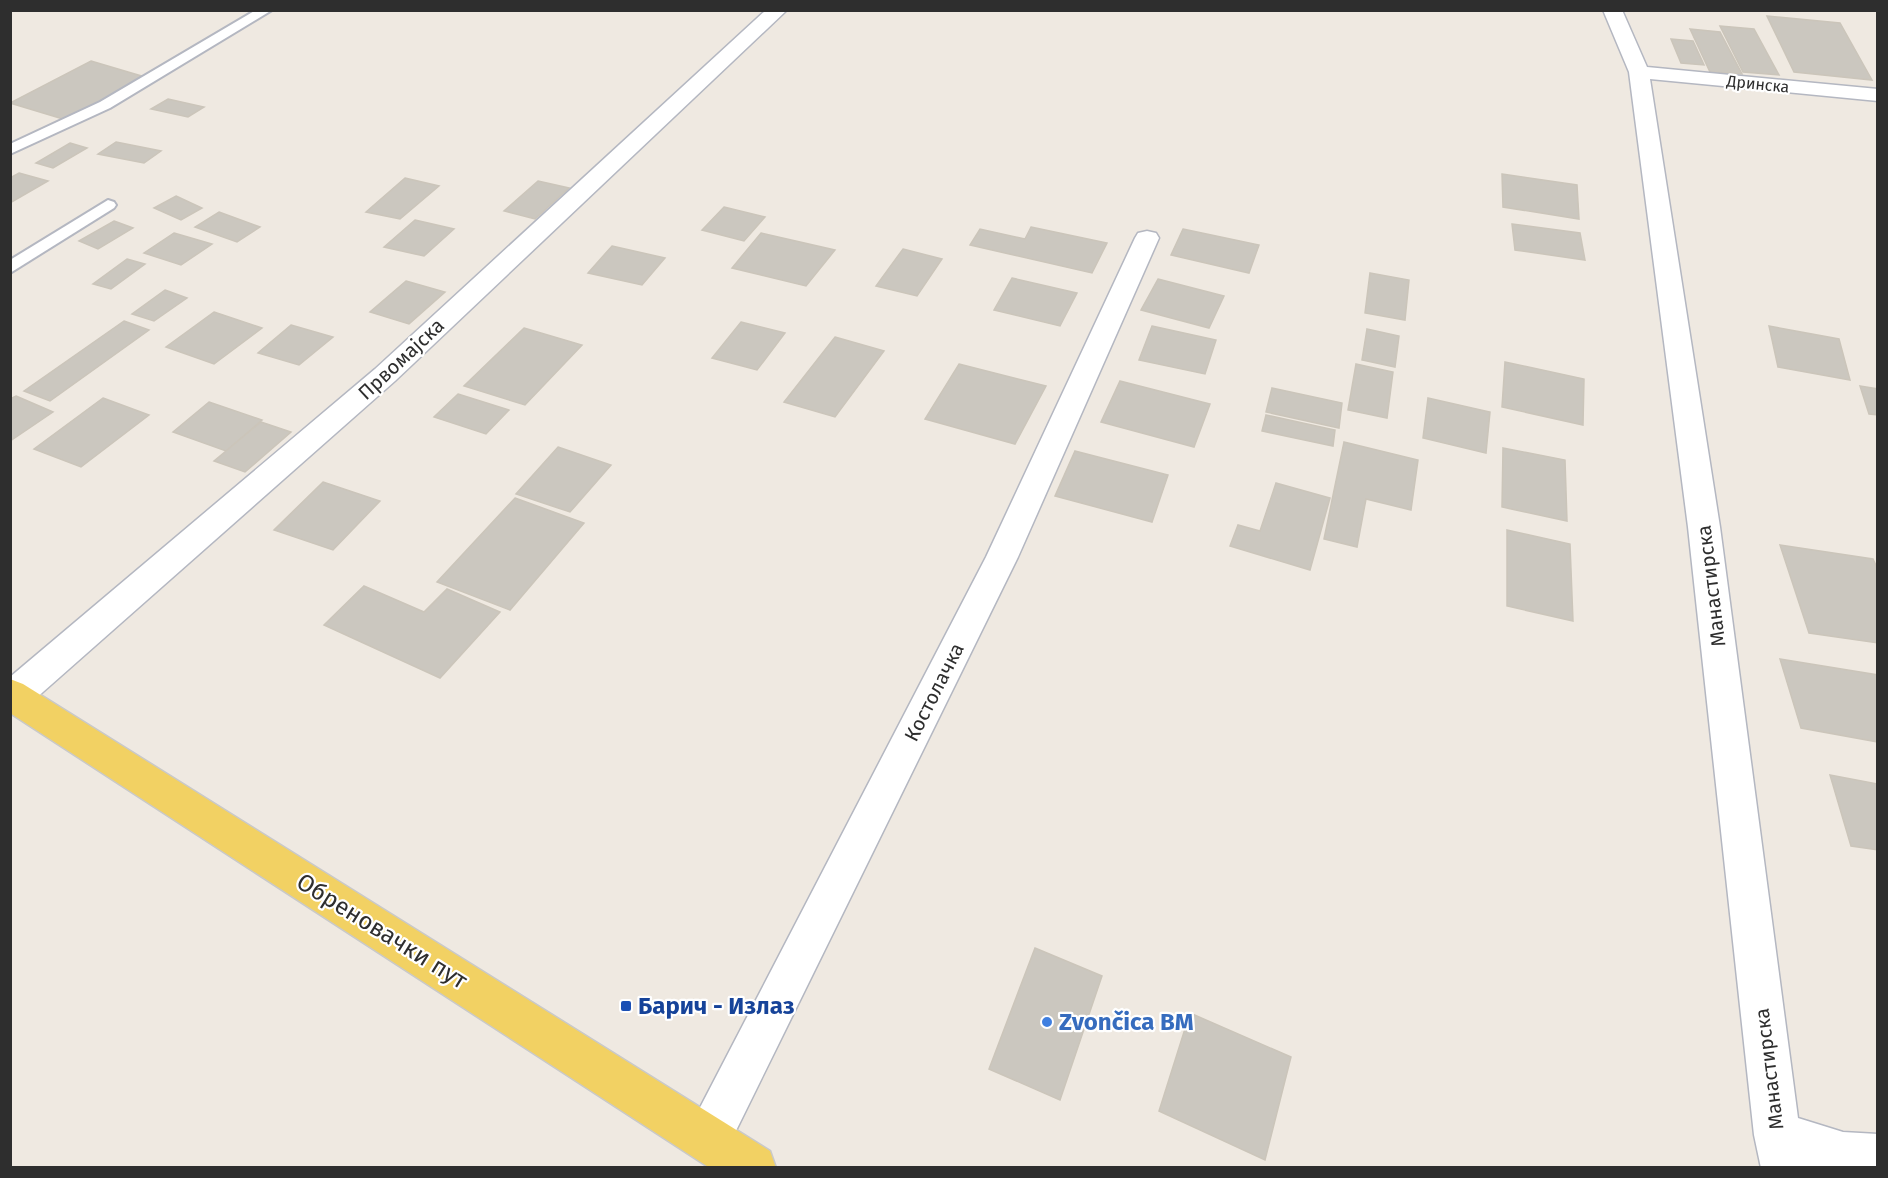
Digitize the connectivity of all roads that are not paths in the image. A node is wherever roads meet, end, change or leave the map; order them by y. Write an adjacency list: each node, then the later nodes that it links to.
1 (266, 10): 6 (lane)
2 (778, 10): 10 (street, Првомајска)
3 (1612, 10): 4 (street, Манастирска)
4 (1639, 72): 5 (street, Дринска); 12 (street, Манастирска)
5 (1878, 95)
6 (10, 150)
7 (108, 205): 9 (lane)
8 (1147, 238): 11 (street, Костолачка)
9 (10, 268)
10 (12, 695): 11 (main road, Обреновачки пут)
11 (708, 1139): 14 (main road, Обреновачки пут)
12 (1780, 1151): 13 (street)
13 (1878, 1157)
14 (753, 1167)

